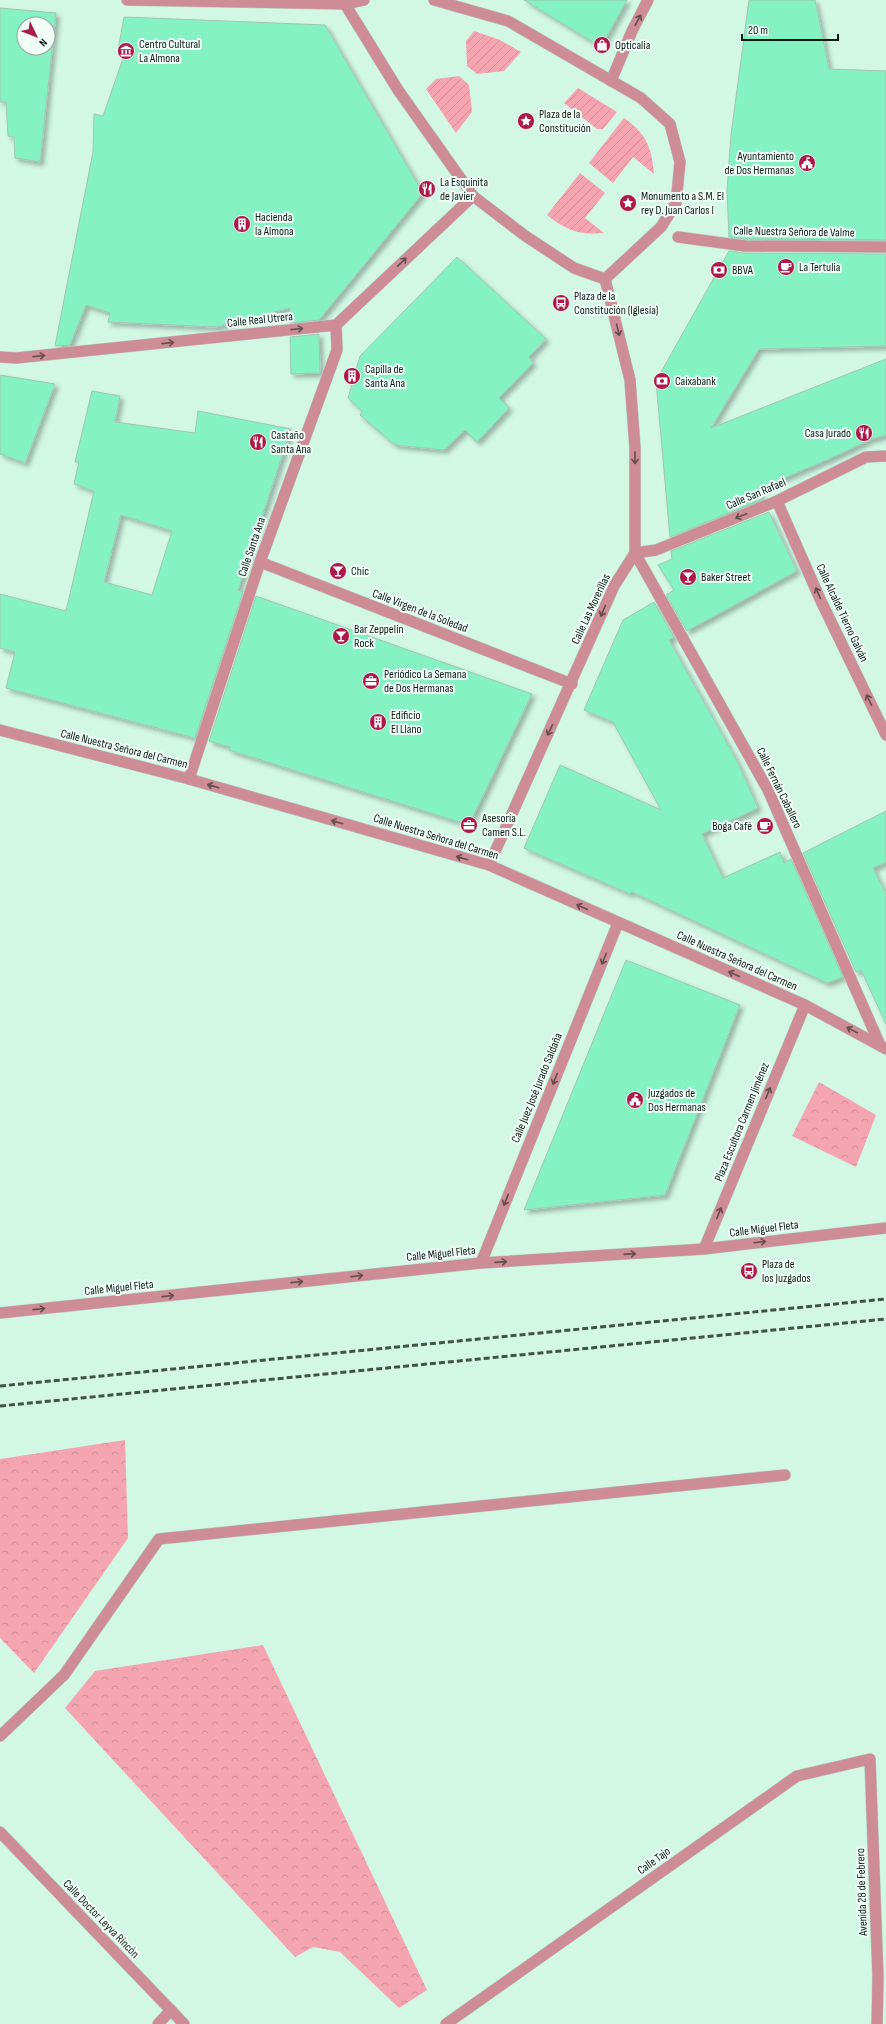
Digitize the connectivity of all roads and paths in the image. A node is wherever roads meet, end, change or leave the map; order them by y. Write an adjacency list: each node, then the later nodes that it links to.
1 (127, 0): 5 (street)
2 (364, 0): 5 (street)
3 (434, 0): 6 (street)
4 (648, 0): 6 (street, one-way to 4)
5 (343, 2): 7 (street)
6 (611, 81): 10 (street)
7 (473, 196): 10 (street); 11 (street, one-way to 7)
8 (678, 237): 9 (street, Calle Nuestra Señora de Valme)
9 (886, 247)
10 (605, 279): 15 (street, one-way to 15)
11 (336, 325): 12 (street, Calle Real Utrera, one-way to 11); 16 (street, Calle Santa Ana)
12 (0, 357)
13 (886, 456): 14 (street, Calle San Rafael)
14 (777, 501): 15 (street, Calle San Rafael, one-way to 15); 19 (street, Calle Alcalde Tierno Galván, one-way to 14)
15 (635, 553): 17 (street, Calle Las Morerillas, one-way to 17); 24 (street, Calle Fernán Caballero)
16 (260, 562): 17 (street, Calle Virgen de la Soledad); 20 (street, Calle Santa Ana)
17 (572, 684): 21 (street, Calle Las Morerillas, one-way to 21)
18 (0, 730): 20 (street, Calle Nuestra Señora del Carmen)
19 (886, 735)
20 (189, 779): 21 (street, Calle Nuestra Señora del Carmen, one-way to 20)
21 (490, 865): 22 (street, Calle Nuestra Señora del Carmen, one-way to 21)
22 (618, 923): 23 (street, Calle Nuestra Señora del Carmen, one-way to 22); 27 (street, Calle Juez José Jurado Saldaña, one-way to 27)
23 (805, 1005): 24 (street, Calle Nuestra Señora del Carmen, one-way to 23); 26 (street, Plaza Escultora Carmen Jiménez, one-way to 23)
24 (883, 1047)
25 (886, 1228): 26 (street, Calle Miguel Fleta, one-way to 25)
26 (704, 1249): 27 (street, Calle Miguel Fleta, one-way to 26)
27 (481, 1263): 28 (street, Calle Miguel Fleta, one-way to 27)
28 (0, 1313)
29 (785, 1475): 30 (street)
30 (0, 1736)
31 (870, 1759): 34 (street, Calle Tajo); 39 (street, Avenida 28 de Febrero)
32 (0, 1832): 33 (street, Calle Doctor Leyva Rincón)
33 (171, 2010): 35 (street); 36 (street, Calle Doctor Leyva Rincón)
34 (465, 2012): 37 (street, Calle Tajo); 38 (street, Calle Tajo)
35 (158, 2024)
36 (184, 2024)
37 (446, 2024)
38 (454, 2024)
39 (877, 2024)

